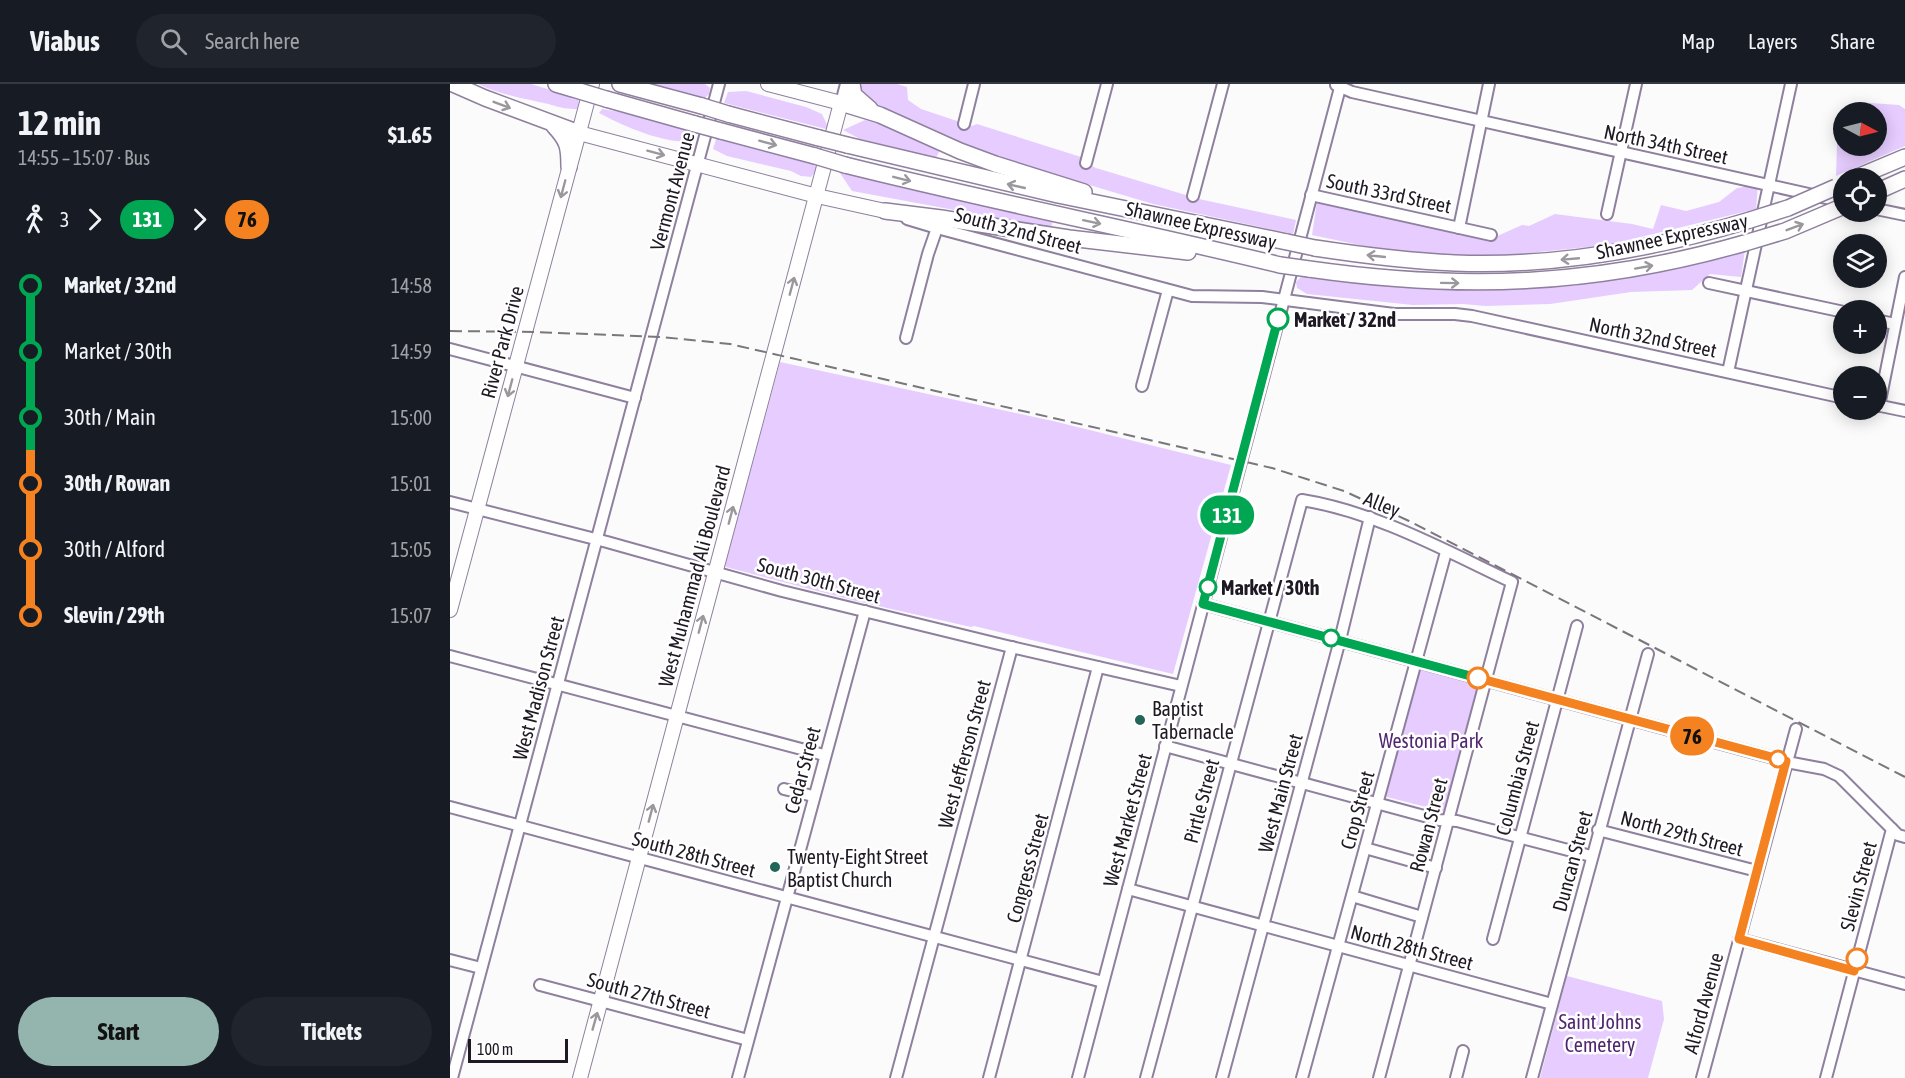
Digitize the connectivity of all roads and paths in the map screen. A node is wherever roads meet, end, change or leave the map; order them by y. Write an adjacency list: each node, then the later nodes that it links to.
1 (453, 84): 21 (highway, one-way to 21)
2 (556, 84): 49 (highway, Shawnee Expressway, one-way to 49, bridge)
3 (592, 84): 17 (main road, River Park Drive)
4 (620, 84): 45 (highway, Shawnee Expressway, one-way to 4, bridge)
5 (719, 84): 29 (street, Vermont Avenue)
6 (768, 84): 16 (main road)
7 (846, 84): 18 (street, West Muhammad Ali Boulevard)
8 (852, 84): 19 (highway)
9 (974, 84): 22 (street)
10 (1107, 84): 28 (street)
11 (1223, 84): 38 (street)
12 (1490, 84): 20 (street)
13 (1636, 84): 26 (street)
14 (1791, 84): 33 (street)
15 (1339, 85): 20 (street, North 34th Street); 36 (street, West Market Street)
16 (811, 96): 18 (main road); 24 (main road)
17 (588, 102): 23 (main road, River Park Drive); 25 (main road)
18 (841, 103): 19 (highway); 24 (main road, West Muhammad Ali Boulevard)
19 (880, 115): 45 (highway)
20 (1481, 122): 26 (street, North 34th Street); 47 (street)
21 (552, 124): 23 (highway); 30 (highway)
22 (964, 124)
23 (579, 133): 25 (main road, South 32nd Street); 30 (main road, River Park Drive)
24 (834, 133): 37 (main road, West Muhammad Ali Boulevard)
25 (618, 143): 29 (main road, South 32nd Street, one-way to 29)
26 (1621, 153): 33 (street, North 34th Street); 43 (street)
27 (1905, 156): 31 (highway)
28 (1086, 163)
29 (698, 164): 37 (main road, South 32nd Street); 55 (street, Vermont Avenue)
30 (569, 167): 62 (main road, River Park Drive, one-way to 62)
31 (1878, 168)
32 (1905, 179): 34 (highway)
33 (1769, 185): 39 (street, North 34th Street); 53 (street)
34 (1887, 187)
35 (1833, 188): 45 (highway, Shawnee Expressway, one-way to 45, bridge)
36 (1311, 195): 47 (street, South 33rd Street); 54 (street, West Market Street)
37 (817, 196): 40 (main road, South 32nd Street); 76 (main road, West Muhammad Ali Boulevard, one-way to 37)
38 (1193, 196)
39 (1833, 200)
40 (885, 211): 46 (street, South 32nd Street); 49 (highway)
41 (1833, 211): 49 (highway, Shawnee Expressway, one-way to 41, bridge)
42 (1887, 211): 44 (street)
43 (1607, 214)
44 (1905, 215)
45 (1176, 220)
46 (937, 228): 52 (street, South 32nd Street); 60 (street)
47 (1459, 228): 48 (street, South 33rd Street)
48 (1491, 235)
49 (1280, 265)
50 (1905, 277): 59 (street)
51 (1709, 283): 53 (street)
52 (1168, 290): 54 (street, South 32nd Street); 65 (street)
53 (1746, 291): 56 (street); 64 (street)
54 (1283, 300): 57 (street, South 32nd Street); 78 (street, West Market Street)
55 (659, 306): 67 (street, West Madison Street)
56 (1833, 310)
57 (1455, 314): 64 (street, North 32nd Street)
58 (1887, 322): 59 (street)
59 (1895, 324): 63 (street)
60 (906, 338)
61 (450, 348): 62 (street)
62 (516, 366): 67 (street); 72 (main road, River Park Drive, one-way to 72)
63 (1886, 366)
64 (1728, 372): 66 (street, North 32nd Street)
65 (1142, 386)
66 (1833, 396)
67 (634, 398): 74 (street, West Madison Street)
68 (1887, 407): 69 (street)
69 (1905, 411)
70 (1302, 500): 73 (street, Alley); 81 (street, Pirtle Street)
71 (450, 502): 72 (street, South 30th Street)
72 (478, 508): 74 (street, South 30th Street); 79 (main road, River Park Drive)
73 (1370, 517): 75 (street, Alley); 83 (street, West Main Street)
74 (597, 539): 76 (street, South 30th Street); 90 (street, West Madison Street)
75 (1446, 552): 77 (street, Alley); 87 (street, Crop Street)
76 (716, 571): 80 (street, South 30th Street); 93 (main road, West Muhammad Ali Boulevard, one-way to 76)
77 (1512, 582): 89 (street, Rowan Street)
78 (1203, 604): 81 (street); 91 (street, West Market Street)
79 (450, 610)
80 (865, 611): 84 (street, South 30th Street); 97 (street, Cedar Street)
81 (1268, 621): 83 (street); 99 (street, Pirtle Street)
82 (1577, 626): 92 (street, Columbia Street)
83 (1340, 640): 87 (street, Slevin Street); 100 (street, West Main Street)
84 (1012, 647): 88 (street, South 30th Street); 122 (street, West Jefferson Street)
85 (1647, 654): 94 (street, Duncan Street)
86 (450, 656): 90 (street)
87 (1416, 661): 89 (street, Slevin Street); 103 (street, Crop Street)
88 (1098, 667): 91 (street, South 30th Street); 127 (street, Congress Street)
89 (1486, 680): 92 (street, Slevin Street); 105 (street, Rowan Street)
90 (558, 684): 93 (street); 106 (street, West Madison Street)
91 (1181, 686): 96 (street, West Market Street)
92 (1558, 700): 94 (street, Slevin Street); 109 (street, Columbia Street)
93 (677, 716): 97 (street); 113 (main road, West Muhammad Ali Boulevard, one-way to 93)
94 (1629, 718): 98 (street, Slevin Street); 108 (street, Duncan Street)
95 (1796, 729): 98 (street, Alford Avenue)
96 (1165, 746): 99 (street); 116 (street, West Market Street)
97 (824, 755): 102 (street, Cedar Street)
98 (1786, 761): 107 (street, Slevin Street); 115 (street, Alford Avenue)
99 (1230, 764): 100 (street); 119 (street, Pirtle Street)
100 (1301, 783): 103 (street); 121 (street, West Main Street)
101 (784, 789): 102 (street)
102 (813, 796): 118 (street, Cedar Street)
103 (1377, 804): 105 (street); 111 (street, Crop Street)
104 (450, 807): 106 (street, South 28th Street)
105 (1448, 820): 109 (street); 114 (street, Rowan Street)
106 (520, 826): 113 (street, South 28th Street); 129 (street, West Madison Street)
107 (1892, 829): 110 (street); 130 (street, Slevin Street)
108 (1598, 830): 112 (street, Duncan Street); 115 (street, North 29th Street)
109 (1520, 836): 112 (street); 123 (street, Columbia Street)
110 (1905, 837)
111 (1365, 848): 114 (street); 117 (street, Crop Street)
112 (1592, 856): 135 (street, Duncan Street)
113 (639, 858): 118 (street, South 28th Street); 134 (main road, West Muhammad Ali Boulevard)
114 (1436, 867): 120 (street, Rowan Street)
115 (1757, 871): 124 (street, Alford Avenue)
116 (1128, 889): 119 (street); 131 (street, West Market Street)
117 (1352, 896): 120 (street); 125 (street, Crop Street)
118 (786, 897): 122 (street, South 28th Street); 136 (street, Cedar Street)
119 (1191, 906): 121 (street); 144 (street, Pirtle Street)
120 (1422, 917): 128 (street, Rowan Street)
121 (1263, 925): 125 (street, North 28th Street); 145 (street, West Main Street)
122 (934, 937): 127 (street, South 28th Street); 141 (street, West Jefferson Street)
123 (1493, 939)
124 (1739, 939): 130 (street); 150 (street, Alford Avenue)
125 (1338, 946): 128 (street, North 28th Street); 146 (street, Crop Street)
126 (450, 960): 129 (street)
127 (1021, 960): 131 (street, South 28th Street); 142 (street, Congress Street)
128 (1410, 965): 135 (street, North 28th Street); 147 (street, Rowan Street)
129 (482, 968): 138 (street, West Madison Street)
130 (1854, 971): 132 (street); 151 (street, Slevin Street)
131 (1103, 982): 143 (street, West Market Street)
132 (1905, 984)
133 (540, 985): 134 (street, South 27th Street)
134 (600, 1000): 136 (street, South 27th Street); 139 (main road, West Muhammad Ali Boulevard, one-way to 134)
135 (1552, 1004): 149 (street, Duncan Street)
136 (748, 1040): 140 (street, Cedar Street)
137 (1463, 1051): 148 (street)
138 (452, 1078)
139 (580, 1078)
140 (738, 1078)
141 (896, 1078)
142 (989, 1078)
143 (1078, 1078)
144 (1146, 1078)
145 (1222, 1078)
146 (1302, 1078)
147 (1379, 1078)
148 (1456, 1078)
149 (1532, 1078)
150 (1701, 1078)
151 (1826, 1078)

